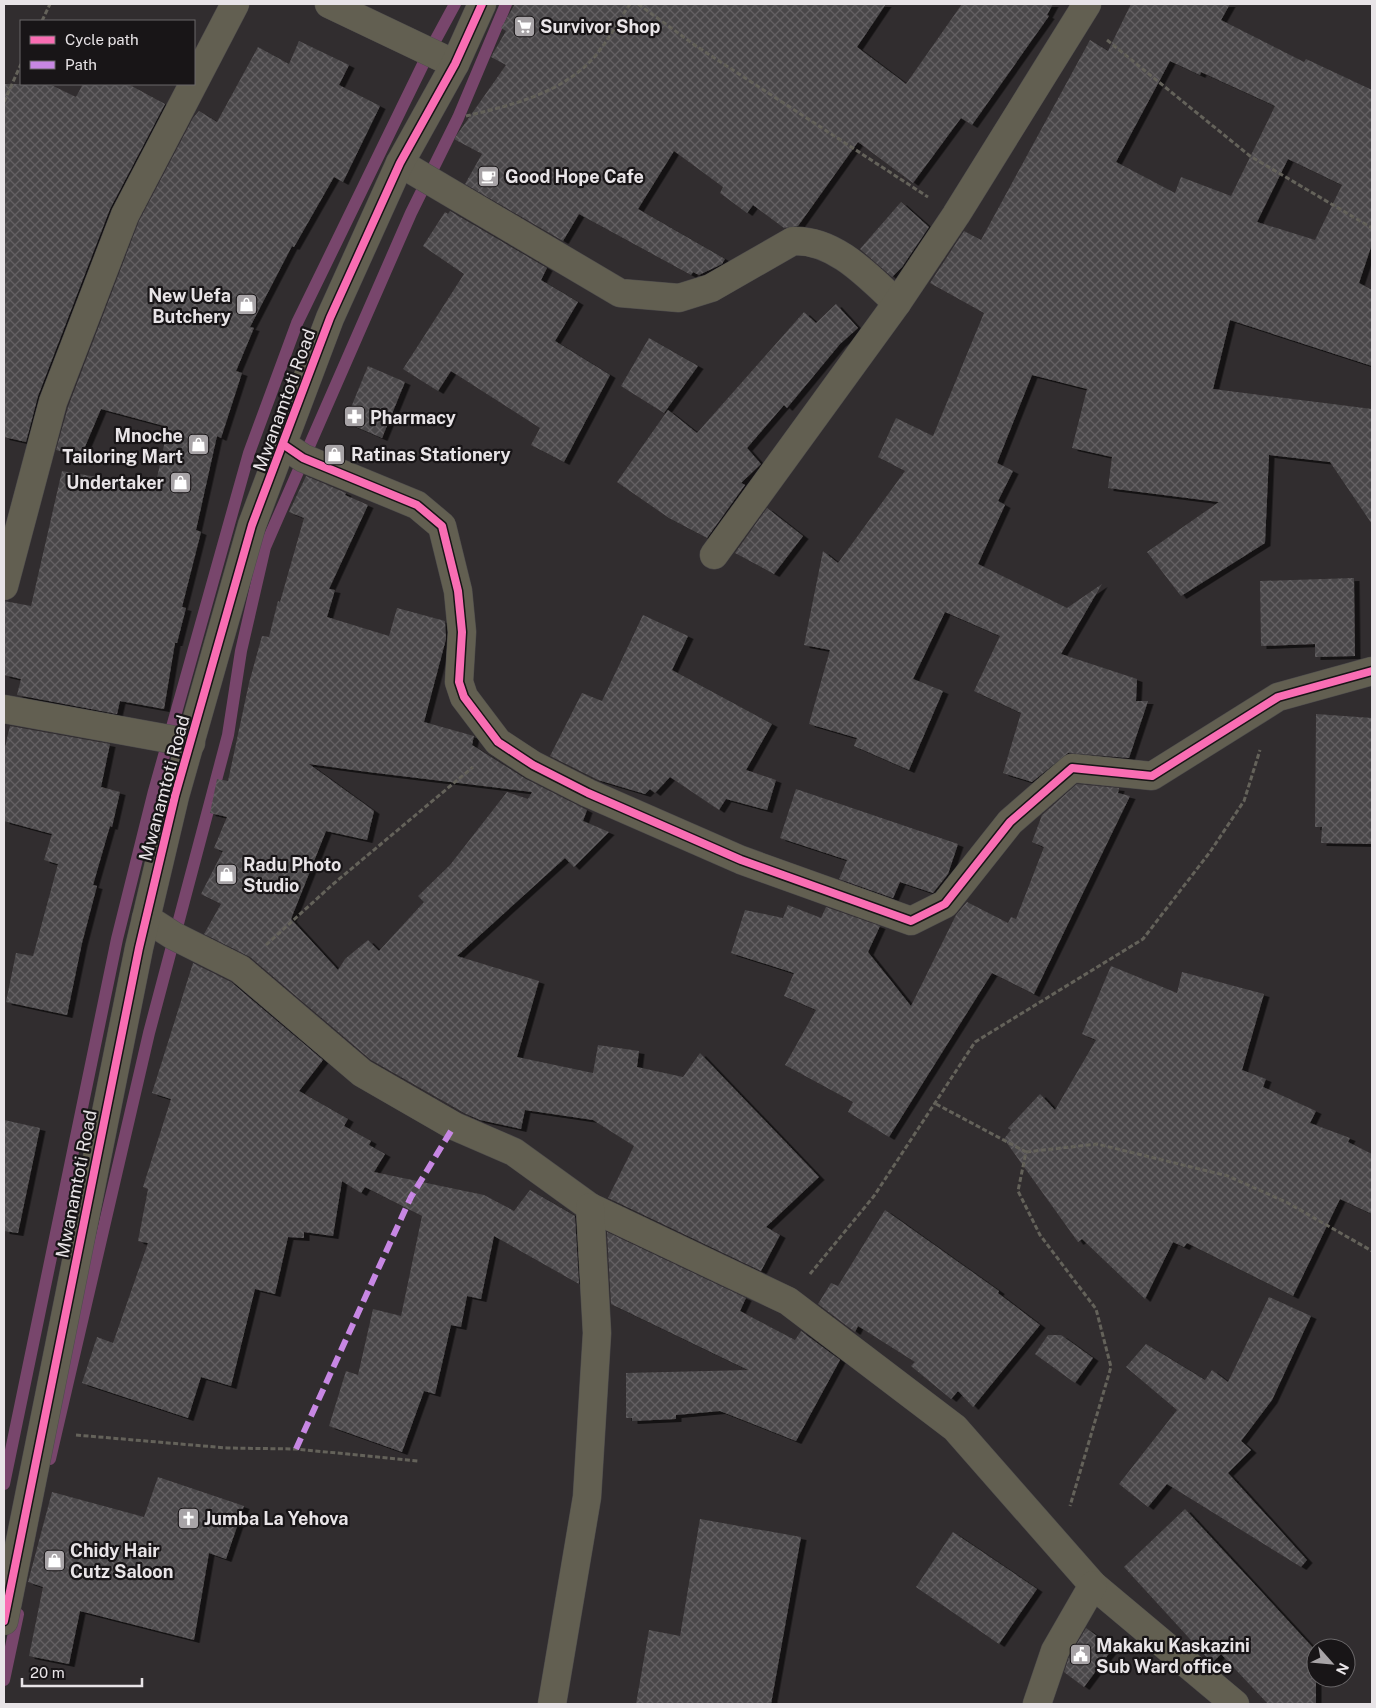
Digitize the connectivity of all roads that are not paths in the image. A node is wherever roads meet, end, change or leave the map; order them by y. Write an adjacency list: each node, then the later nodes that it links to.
1 (236, 4): 6 (street)
2 (329, 4): 5 (street)
3 (482, 4): 5 (street, Mwanamtoti Road)
4 (1083, 11): 9 (street)
5 (455, 64): 8 (street, Mwanamtoti Road)
6 (195, 82)
7 (193, 85): 12 (street)
8 (400, 163): 9 (street); 10 (street, Mwanamtoti Road)
9 (898, 303): 11 (street)
10 (284, 445): 13 (street); 15 (street, Mwanamtoti Road)
11 (714, 555)
12 (4, 586)
13 (1372, 671)
14 (4, 709): 15 (street)
15 (190, 743): 16 (street, Mwanamtoti Road)
16 (146, 918): 17 (street); 19 (street, Mwanamtoti Road)
17 (590, 1207): 18 (street); 20 (street)
18 (1093, 1585): 21 (street); 22 (street)
19 (4, 1621)
20 (552, 1704)
21 (1037, 1704)
22 (1234, 1704)

